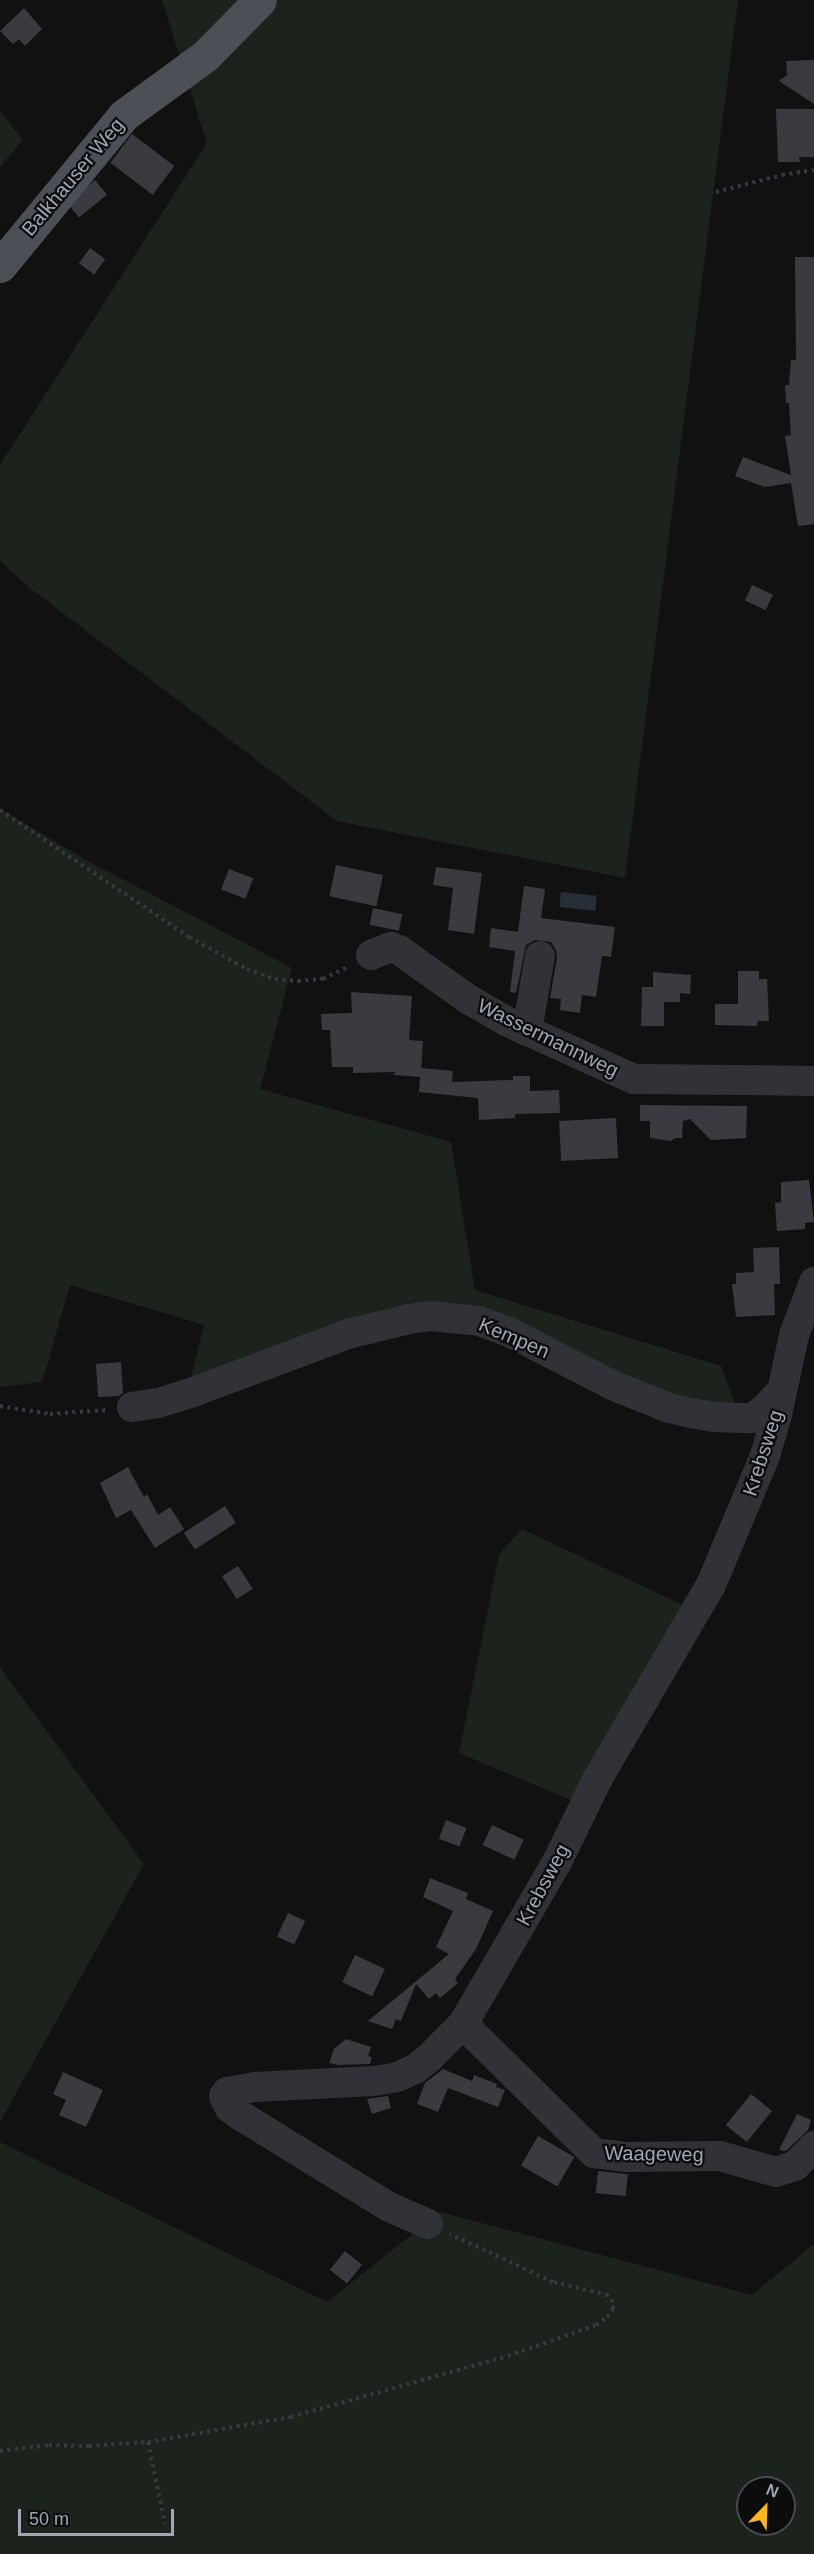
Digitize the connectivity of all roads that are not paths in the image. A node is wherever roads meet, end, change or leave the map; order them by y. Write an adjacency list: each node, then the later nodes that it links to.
1 (260, 0): 2 (main road, Balkhauser Weg)
2 (0, 266)
3 (371, 955): 5 (street, Wassermannweg)
4 (540, 956): 5 (street)
5 (527, 1031): 6 (street, Wassermannweg)
6 (814, 1081)
7 (814, 1282): 8 (street, Krebsweg)
8 (780, 1392): 9 (street, Kempen); 10 (street, Krebsweg)
9 (132, 1407)
10 (463, 2025): 11 (street, Waageweg); 12 (street, Krebsweg)
11 (814, 2146)
12 (428, 2224)

